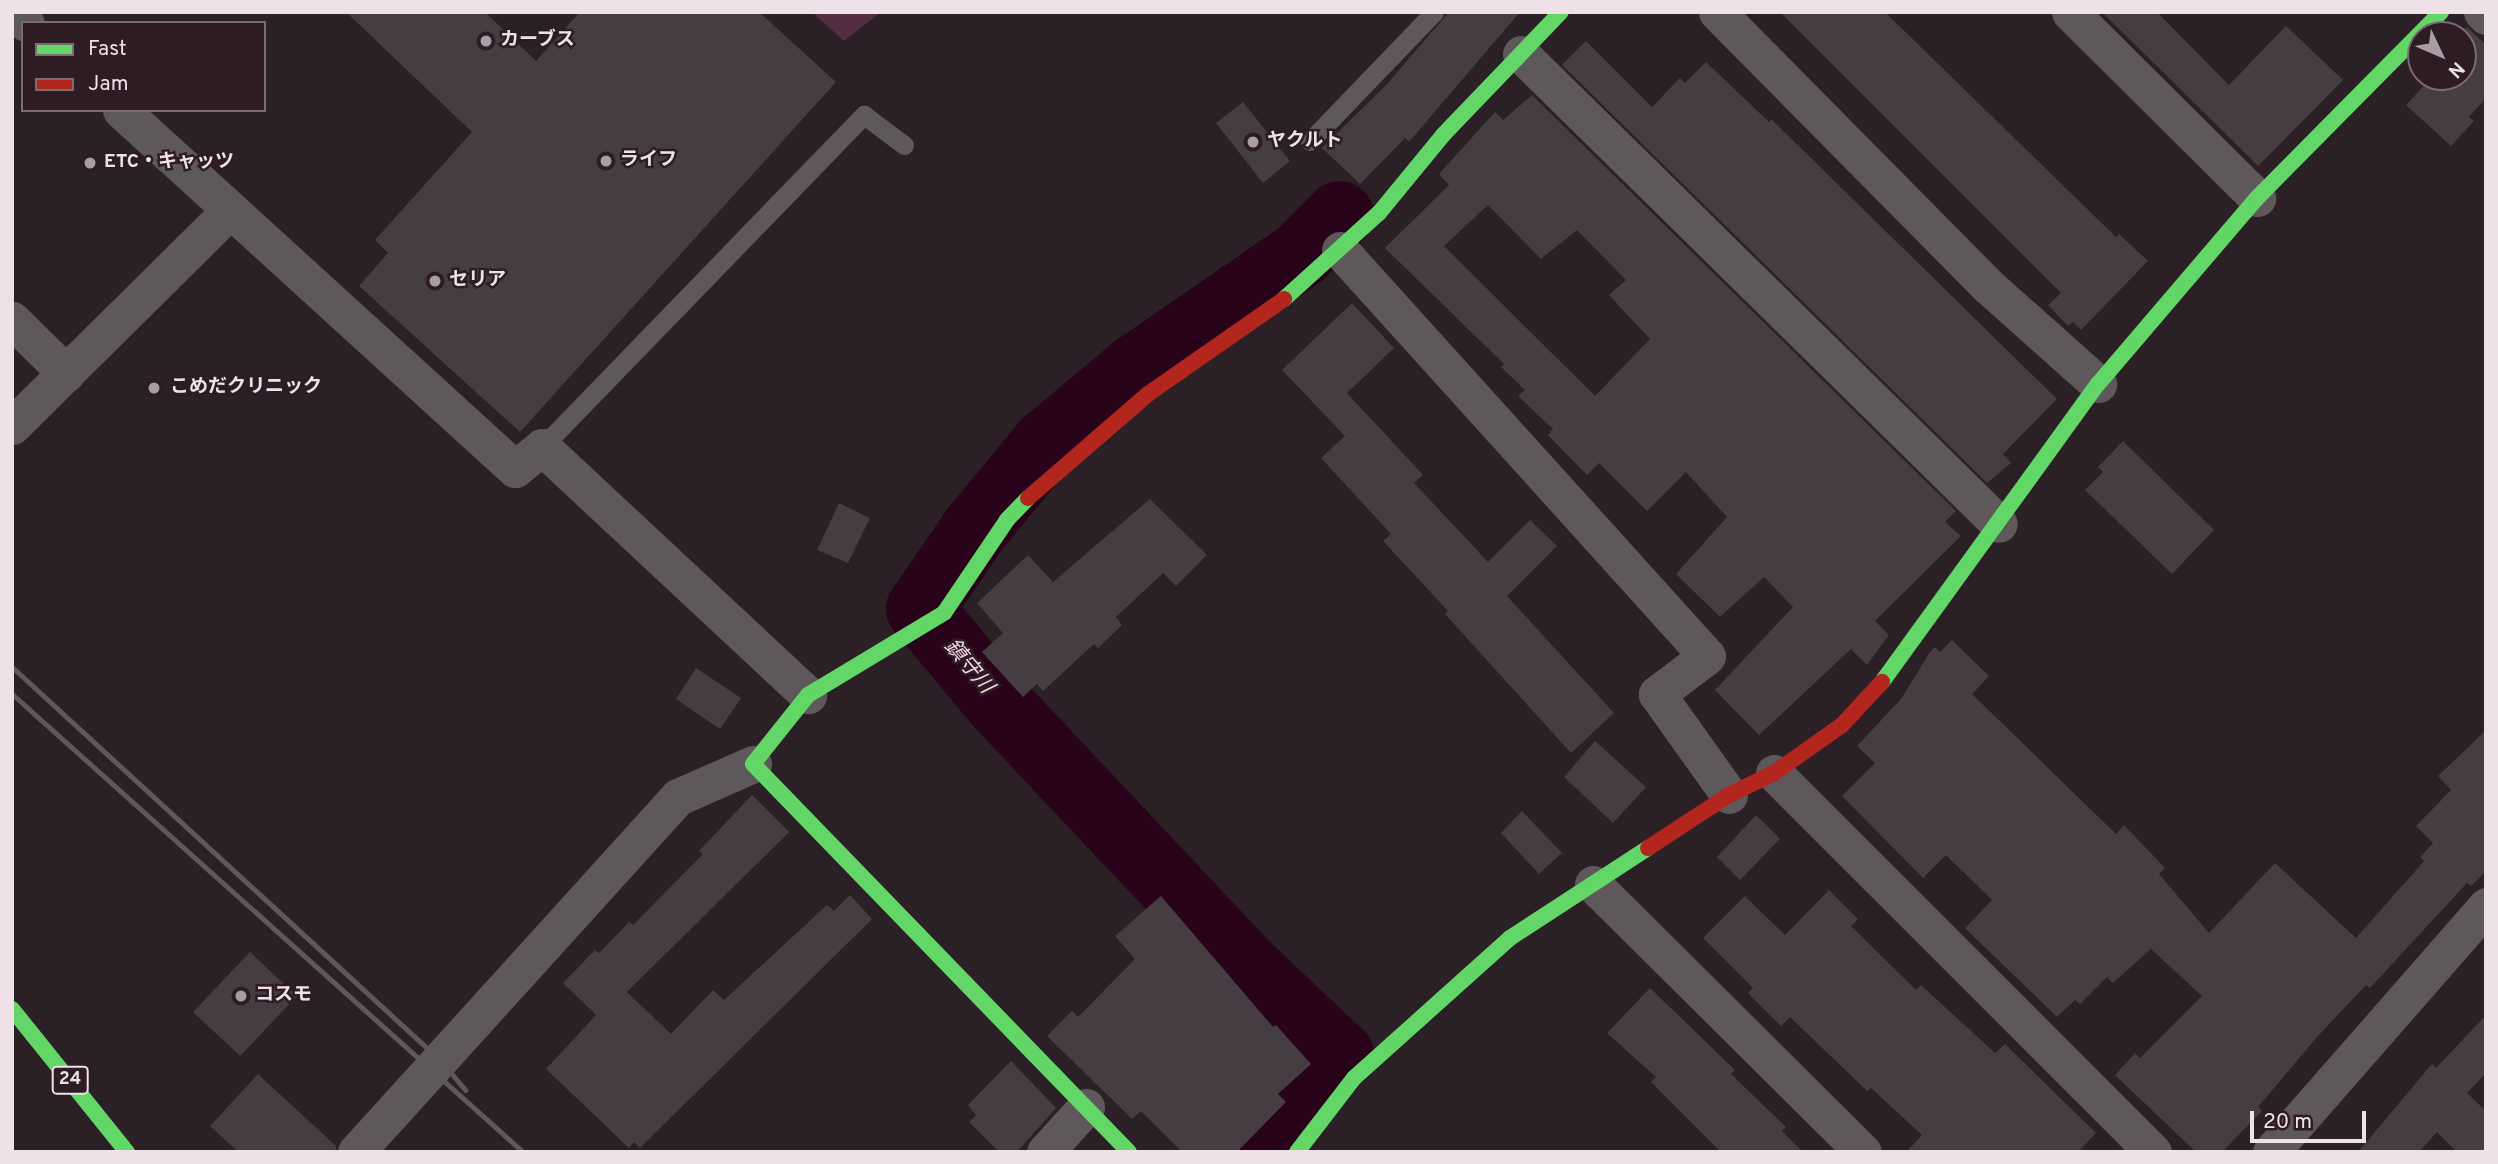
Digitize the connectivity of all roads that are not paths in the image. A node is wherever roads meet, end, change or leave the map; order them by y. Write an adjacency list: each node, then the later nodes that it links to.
1 (1434, 12): 8 (lane)
2 (1561, 12): 6 (main road)
3 (1717, 12): 15 (street)
4 (2070, 12): 10 (street)
5 (2441, 12): 10 (main road)
6 (1521, 54): 12 (main road); 18 (street)
7 (123, 112): 11 (street)
8 (1310, 141)
9 (904, 145): 17 (lane)
10 (2257, 198): 15 (main road)
11 (229, 211): 14 (street); 17 (street)
12 (1340, 250): 19 (main road); 22 (street)
13 (12, 320): 14 (street)
14 (66, 373): 16 (street)
15 (2098, 384): 18 (main road)
16 (12, 426)
17 (542, 447): 19 (street)
18 (1999, 524): 21 (main road)
19 (808, 695): 20 (main road)
20 (753, 764): 26 (main road); 28 (street)
21 (1774, 773): 22 (main road); 33 (street)
22 (1729, 795): 23 (main road)
23 (1593, 884): 31 (main road); 32 (street)
24 (2486, 906): 34 (street)
25 (12, 1009): 27 (main road, 24)
26 (1086, 1107): 29 (street); 30 (main road)
27 (127, 1152)
28 (356, 1152)
29 (1045, 1152)
30 (1129, 1152)
31 (1297, 1152)
32 (1863, 1152)
33 (2153, 1152)
34 (2271, 1152)

